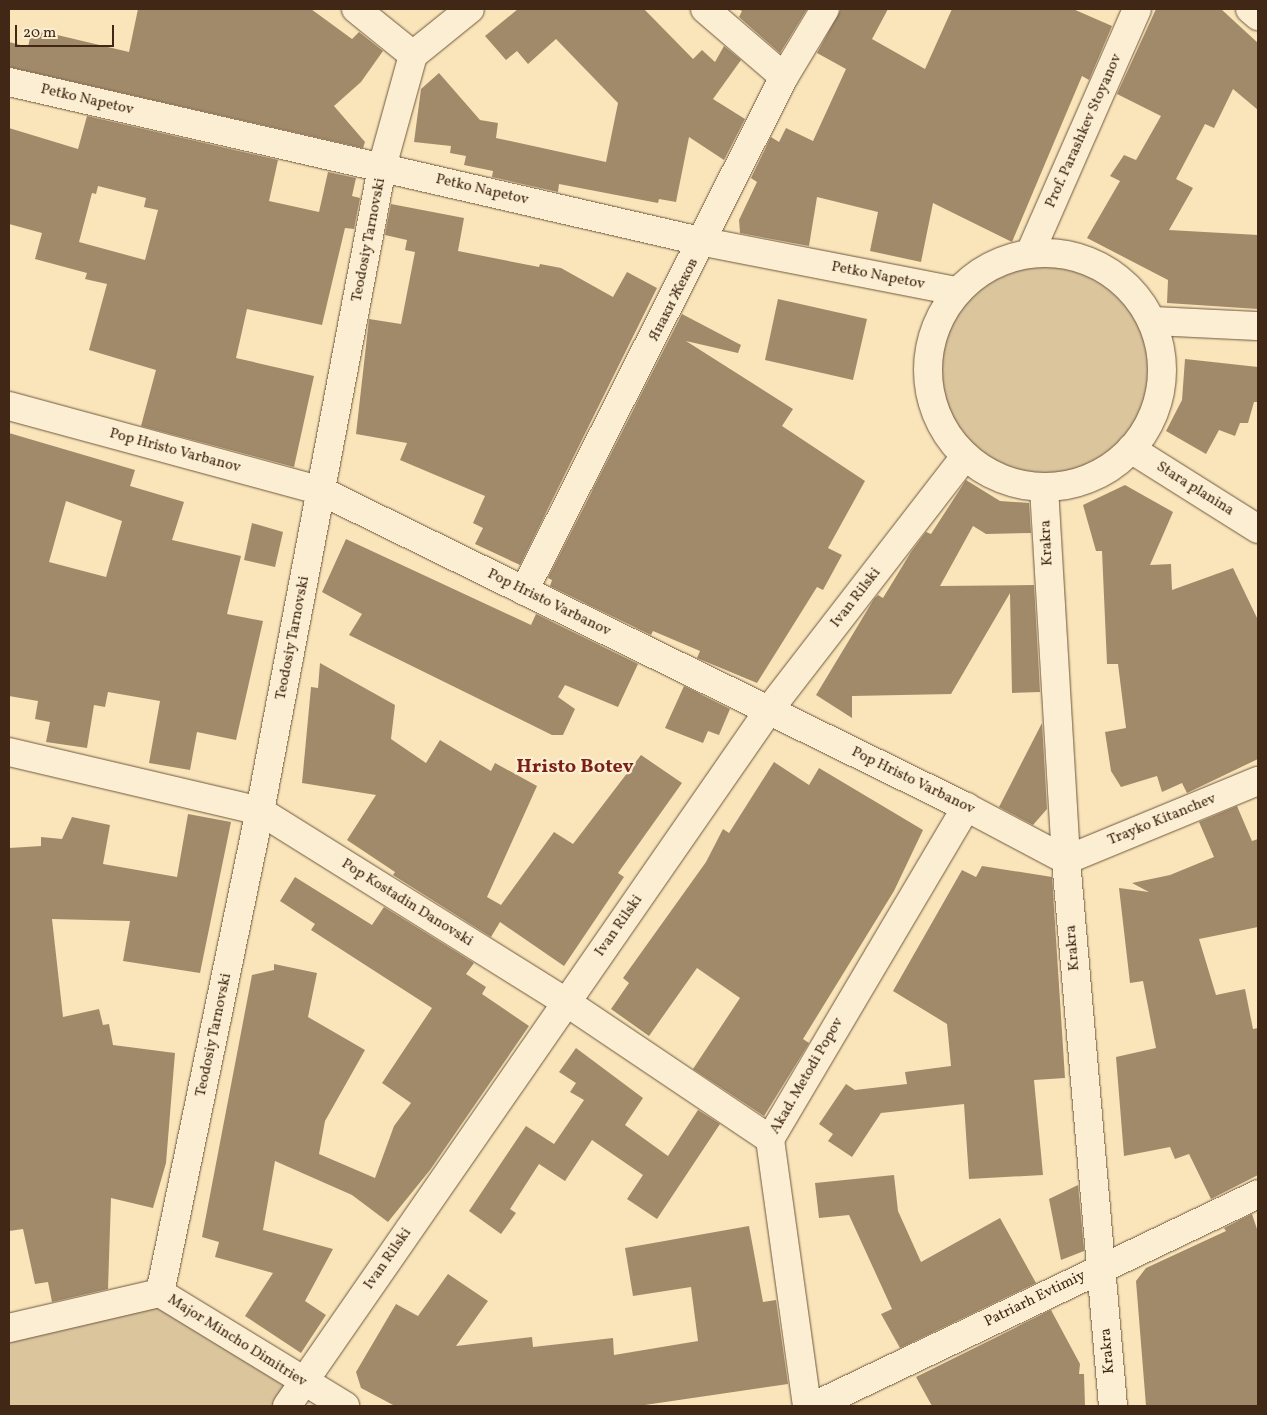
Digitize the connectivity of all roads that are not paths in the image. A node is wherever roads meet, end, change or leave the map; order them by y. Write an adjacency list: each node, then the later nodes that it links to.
1 (356, 9): 8 (street)
2 (470, 9): 8 (street)
3 (705, 9): 9 (street)
4 (825, 9): 9 (street, Янаки Жеков)
5 (1137, 9): 13 (street, Prof. Parashkev Stoyanov)
6 (1250, 9): 7 (street)
7 (1258, 16)
8 (414, 55): 11 (street, Teodosiy Tarnovski)
9 (784, 77): 12 (street, Янаки Жеков)
10 (9, 82): 11 (street, Petko Napetov)
11 (382, 167): 12 (street, Petko Napetov); 21 (street, Teodosiy Tarnovski)
12 (704, 242): 14 (street, Petko Napetov); 23 (street, Янаки Жеков)
13 (1030, 253): 14 (street); 15 (street)
14 (957, 291): 19 (street)
15 (1152, 321): 16 (street); 18 (street)
16 (1258, 326)
17 (9, 406): 21 (street, Pop Hristo Varbanov)
18 (1132, 449): 20 (street); 22 (street, Stara planina)
19 (965, 456): 20 (street); 24 (street, Ivan Rilski)
20 (1044, 488): 29 (street, Krakra)
21 (321, 491): 23 (street, Pop Hristo Varbanov); 28 (street, Teodosiy Tarnovski)
22 (1258, 529)
23 (524, 591): 24 (street, Pop Hristo Varbanov)
24 (769, 710): 27 (street, Pop Hristo Varbanov); 30 (street, Ivan Rilski)
25 (9, 752): 28 (street, Pop Kostadin Danovski)
26 (1258, 781): 29 (street, Trayko Kitanchev)
27 (966, 807): 29 (street, Pop Hristo Varbanov); 31 (street, Akad. Metodi Popov)
28 (260, 811): 30 (street, Pop Kostadin Danovski); 34 (street, Teodosiy Tarnovski)
29 (1066, 860): 33 (street, Krakra)
30 (566, 1002): 31 (street, Pop Kostadin Danovski); 36 (street, Ivan Rilski)
31 (770, 1139): 39 (street, Akad. Metodi Popov)
32 (1258, 1194): 33 (street, Patriarh Evtimiy)
33 (1100, 1267): 40 (street, Patriarh Evtimiy); 41 (street, Krakra)
34 (160, 1292): 35 (street, Major Mincho Dimitriev); 36 (street, Major Mincho Dimitriev)
35 (9, 1328)
36 (303, 1382): 37 (street, Ivan Rilski); 38 (street, Major Mincho Dimitriev)
37 (287, 1406)
38 (345, 1406)
39 (806, 1406)
40 (814, 1406)
41 (1113, 1406)

